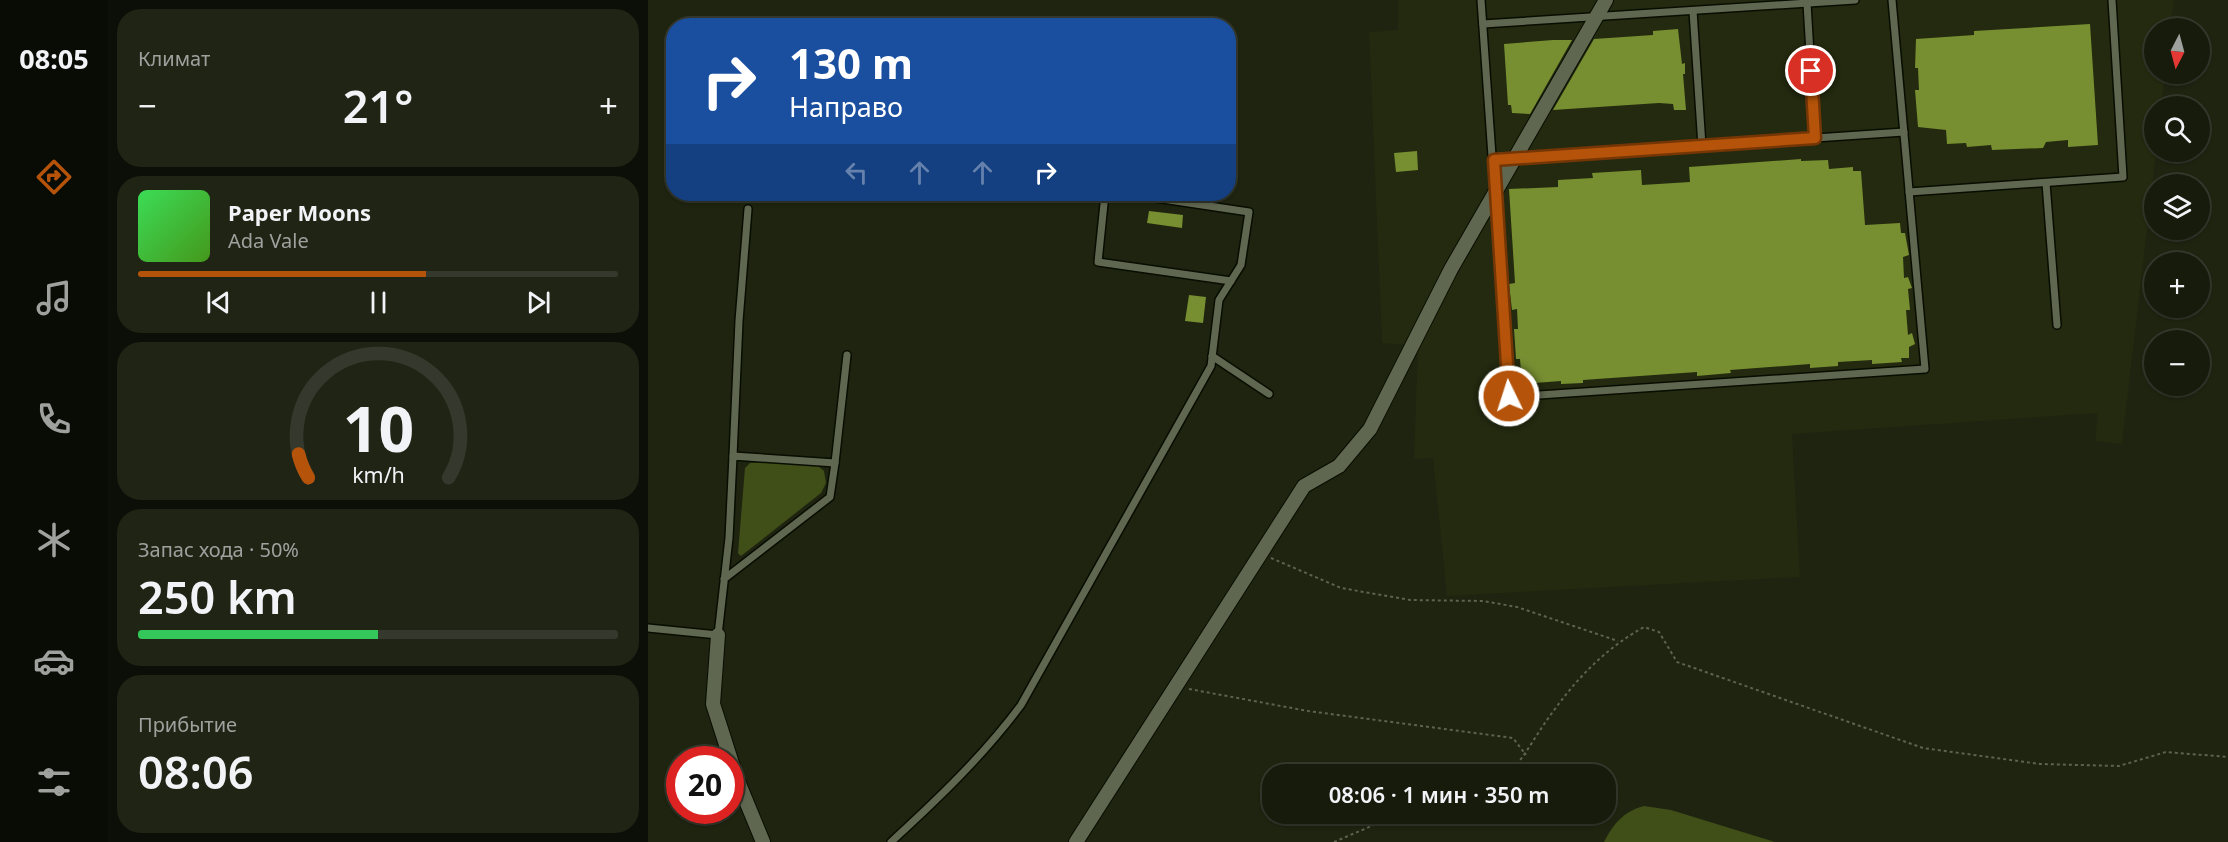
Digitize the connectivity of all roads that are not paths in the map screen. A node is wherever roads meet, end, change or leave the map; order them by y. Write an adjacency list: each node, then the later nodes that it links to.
1 (1481, 0): 8 (lane)
2 (1606, 0): 30 (street)
3 (1855, 0): 6 (lane)
4 (1892, 0): 9 (lane)
5 (2112, 0): 13 (lane)
6 (1807, 3): 7 (lane); 10 (lane)
7 (1693, 11): 8 (lane); 11 (lane)
8 (1483, 24): 12 (lane)
9 (1904, 132): 10 (lane); 14 (lane)
10 (1815, 138): 11 (lane)
11 (1702, 146): 12 (lane)
12 (1494, 160): 14 (lane)
13 (2046, 183): 14 (lane); 19 (lane)
14 (1909, 192)
15 (1104, 201): 18 (lane)
16 (1176, 201): 18 (lane)
17 (748, 209): 23 (lane)
18 (1231, 281): 21 (lane)
19 (2057, 325)
20 (847, 355): 24 (lane)
21 (1212, 356): 22 (lane); 29 (lane)
22 (1269, 394)
23 (733, 456): 24 (lane); 25 (lane)
24 (835, 463): 25 (lane)
25 (724, 579): 27 (lane)
26 (648, 628): 27 (lane)
27 (718, 635): 28 (street)
28 (763, 842)
29 (891, 842)
30 (1076, 842)

